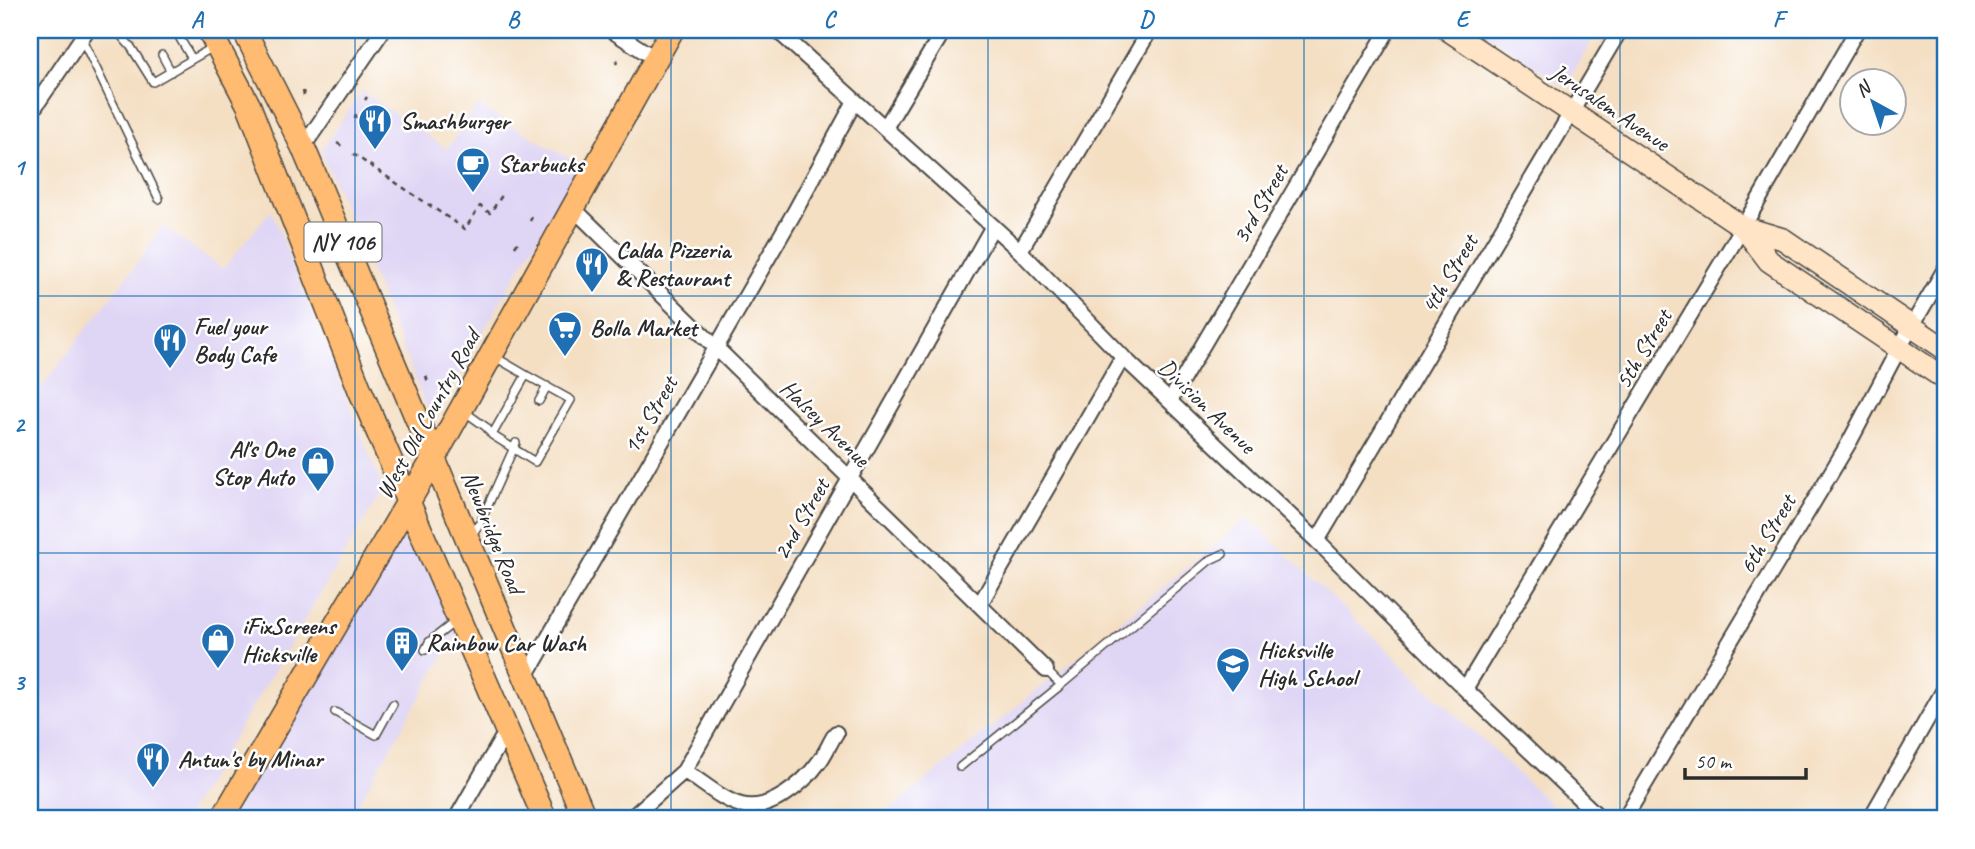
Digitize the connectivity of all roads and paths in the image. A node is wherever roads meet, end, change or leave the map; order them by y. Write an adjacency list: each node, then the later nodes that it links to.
1 (117, 30): 19 (lane)
2 (175, 30): 17 (lane)
3 (244, 30): 25 (main road, NY 106)
4 (383, 30): 30 (street)
5 (611, 30): 18 (street)
6 (672, 30): 18 (main road, West Old Country Road)
7 (777, 30): 22 (street, Division Avenue)
8 (944, 30): 26 (street)
9 (1150, 30): 39 (street)
10 (1388, 30): 53 (street, 3rd Street)
11 (1448, 30): 23 (main road, Jerusalem Avenue)
12 (1620, 30): 23 (street, 4th Street)
13 (1857, 30): 36 (street, 5th Street)
14 (84, 34): 24 (street); 33 (lane)
15 (213, 37): 17 (lane); 28 (main road, NY 106)
16 (162, 55): 19 (lane)
17 (192, 59): 19 (lane)
18 (656, 59): 34 (main road, West Old Country Road)
19 (171, 72)
20 (303, 91): 21 (path)
21 (304, 100)
22 (855, 101): 26 (street, Division Avenue); 42 (street, 1st Street)
23 (1572, 113): 36 (main road, Jerusalem Avenue); 61 (street, 4th Street)
24 (30, 114)
25 (291, 124): 28 (main road); 30 (main road, NY 106)
26 (885, 128): 35 (street, Division Avenue)
27 (337, 143): 29 (path)
28 (264, 144): 59 (main road, NY 106)
29 (342, 146)
30 (303, 147): 57 (main road, NY 106)
31 (353, 154): 32 (path)
32 (503, 194)
33 (159, 199)
34 (573, 208): 42 (street, Halsey Avenue); 45 (main road, West Old Country Road)
35 (993, 226): 39 (street, Division Avenue); 58 (street, 2nd Street)
36 (1743, 227): 41 (main road, Jerusalem Avenue); 43 (main road, Jerusalem Avenue); 70 (street, 5th Street)
37 (518, 243): 38 (path)
38 (515, 247)
39 (1020, 251): 46 (street, Division Avenue)
40 (1945, 269): 41 (street, 6th Street)
41 (1912, 327): 43 (street, 6th Street); 44 (main road, Jerusalem Avenue)
42 (715, 348): 58 (street, Halsey Avenue); 67 (street, 1st Street)
43 (1899, 348): 49 (main road, Jerusalem Avenue); 83 (street, 6th Street)
44 (1945, 349)
45 (492, 355): 47 (lane); 54 (main road, West Old Country Road)
46 (1123, 357): 53 (street, Division Avenue); 63 (street)
47 (526, 375): 51 (lane); 55 (lane)
48 (426, 376): 50 (path)
49 (1945, 379)
50 (428, 382)
51 (547, 387): 52 (lane); 56 (lane)
52 (539, 401)
53 (1170, 401): 61 (street, Division Avenue)
54 (461, 410): 55 (lane); 57 (main road, West Old Country Road)
55 (492, 435): 56 (lane)
56 (514, 446): 60 (lane)
57 (434, 458): 59 (main road, West Old Country Road); 60 (main road, Newbridge Road / NY 106)
58 (850, 478): 63 (street, Halsey Avenue); 76 (street, 2nd Street)
59 (408, 503): 64 (main road, NY 106); 77 (main road, West Old Country Road)
60 (468, 541): 67 (main road, Newbridge Road / NY 106)
61 (1317, 541): 70 (street, Division Avenue)
62 (1223, 554): 68 (lane)
63 (980, 604): 66 (street, Halsey Avenue)
64 (459, 619): 65 (lane); 73 (main road, NY 106)
65 (425, 650)
66 (1046, 670): 68 (lane)
67 (525, 678): 80 (main road, Newbridge Road / NY 106)
68 (1061, 685): 75 (lane)
69 (1945, 688): 84 (street)
70 (1465, 689): 82 (street, Division Avenue)
71 (393, 704): 72 (lane)
72 (335, 712)
73 (507, 730): 78 (street); 79 (main road, NY 106)
74 (836, 733): 76 (street)
75 (960, 767)
76 (684, 771): 81 (street, 2nd Street)
77 (222, 819)
78 (456, 819)
79 (545, 819)
80 (585, 819)
81 (630, 819)
82 (1601, 819)
83 (1624, 819)
84 (1870, 819)

